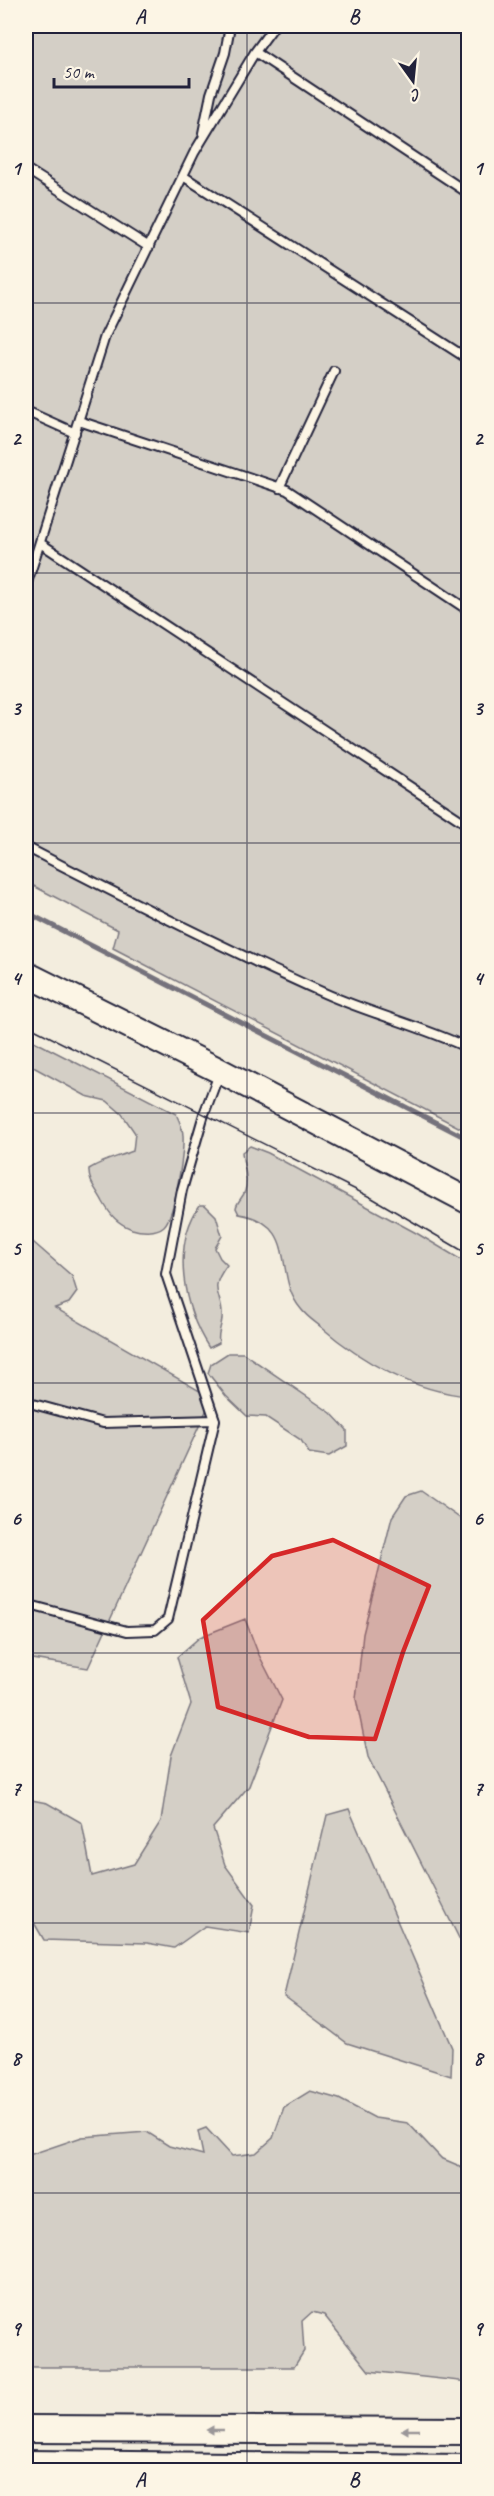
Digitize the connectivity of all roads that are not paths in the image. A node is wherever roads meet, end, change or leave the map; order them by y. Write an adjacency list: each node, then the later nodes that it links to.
1 (230, 26): 4 (lane)
2 (274, 26): 3 (lane)
3 (255, 52): 4 (lane); 7 (lane)
4 (202, 140): 6 (lane)
5 (26, 169): 8 (lane)
6 (183, 176): 8 (lane); 9 (lane)
7 (468, 193)
8 (148, 247): 12 (lane)
9 (468, 359)
10 (334, 371): 14 (lane)
11 (26, 411): 13 (lane)
12 (79, 421): 13 (lane); 14 (lane)
13 (75, 433): 15 (lane)
14 (279, 488): 17 (lane)
15 (40, 543): 16 (lane); 18 (lane)
16 (26, 586)
17 (468, 610)
18 (468, 825)
19 (26, 847): 21 (lane)
20 (26, 974): 22 (main road)
21 (468, 1048)
22 (220, 1071): 23 (main road); 25 (lane)
23 (468, 1201)
24 (26, 1402): 25 (lane)
25 (215, 1419): 26 (lane)
26 (26, 1604)
27 (26, 2429): 28 (highway, one-way to 27)
28 (468, 2431)
29 (26, 2464): 30 (highway)
30 (468, 2468)

